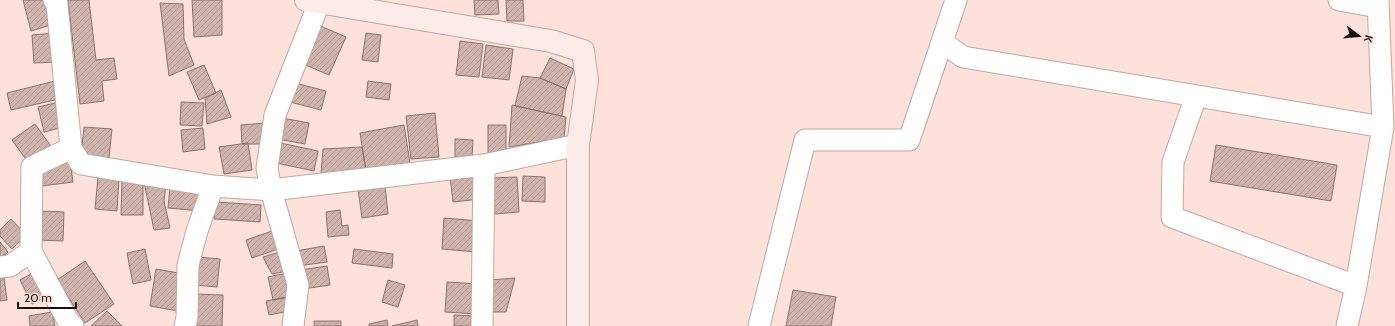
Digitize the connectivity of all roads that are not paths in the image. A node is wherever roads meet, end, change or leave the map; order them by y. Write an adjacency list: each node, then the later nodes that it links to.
1 (54, 0): 10 (street)
2 (956, 0): 6 (street)
3 (1339, 0): 5 (street)
4 (313, 1): 9 (street); 13 (street)
5 (1378, 3): 8 (street)
6 (942, 42): 7 (street); 22 (street)
7 (1196, 96): 8 (street); 16 (street)
8 (1383, 127): 16 (street)
9 (578, 146): 11 (street); 21 (street)
10 (72, 148): 12 (street); 14 (street)
11 (484, 165): 13 (street); 20 (street)
12 (213, 186): 13 (street); 18 (street)
13 (271, 190): 19 (street)
14 (31, 251): 15 (street); 17 (street)
15 (0, 267)
16 (1356, 286): 23 (street)
17 (73, 326)
18 (185, 326)
19 (293, 326)
20 (482, 326)
21 (578, 326)
22 (759, 326)
23 (1347, 326)

